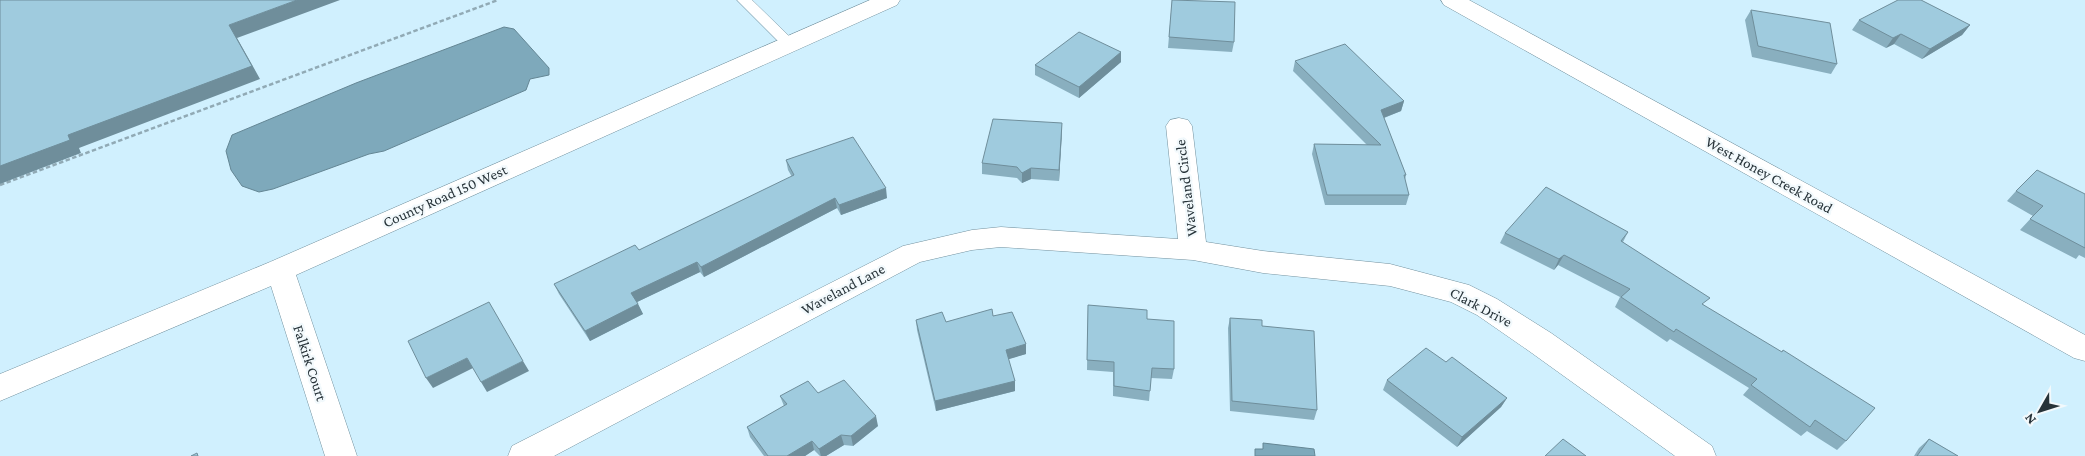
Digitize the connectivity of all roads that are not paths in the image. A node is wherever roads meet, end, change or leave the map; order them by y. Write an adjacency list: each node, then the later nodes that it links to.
1 (744, 0): 4 (lane)
2 (889, 0): 4 (street, County Road 150 West)
3 (1452, 0): 8 (street, West Honey Creek Road)
4 (789, 44): 7 (street, County Road 150 West)
5 (1179, 126): 6 (street, Waveland Circle)
6 (1193, 250): 11 (street, Waveland Lane); 12 (street, Clark Drive)
7 (280, 270): 9 (street, County Road 150 West); 10 (street, Falkirk Court)
8 (2085, 349)
9 (0, 388)
10 (341, 456)
11 (524, 456)
12 (1700, 456)

